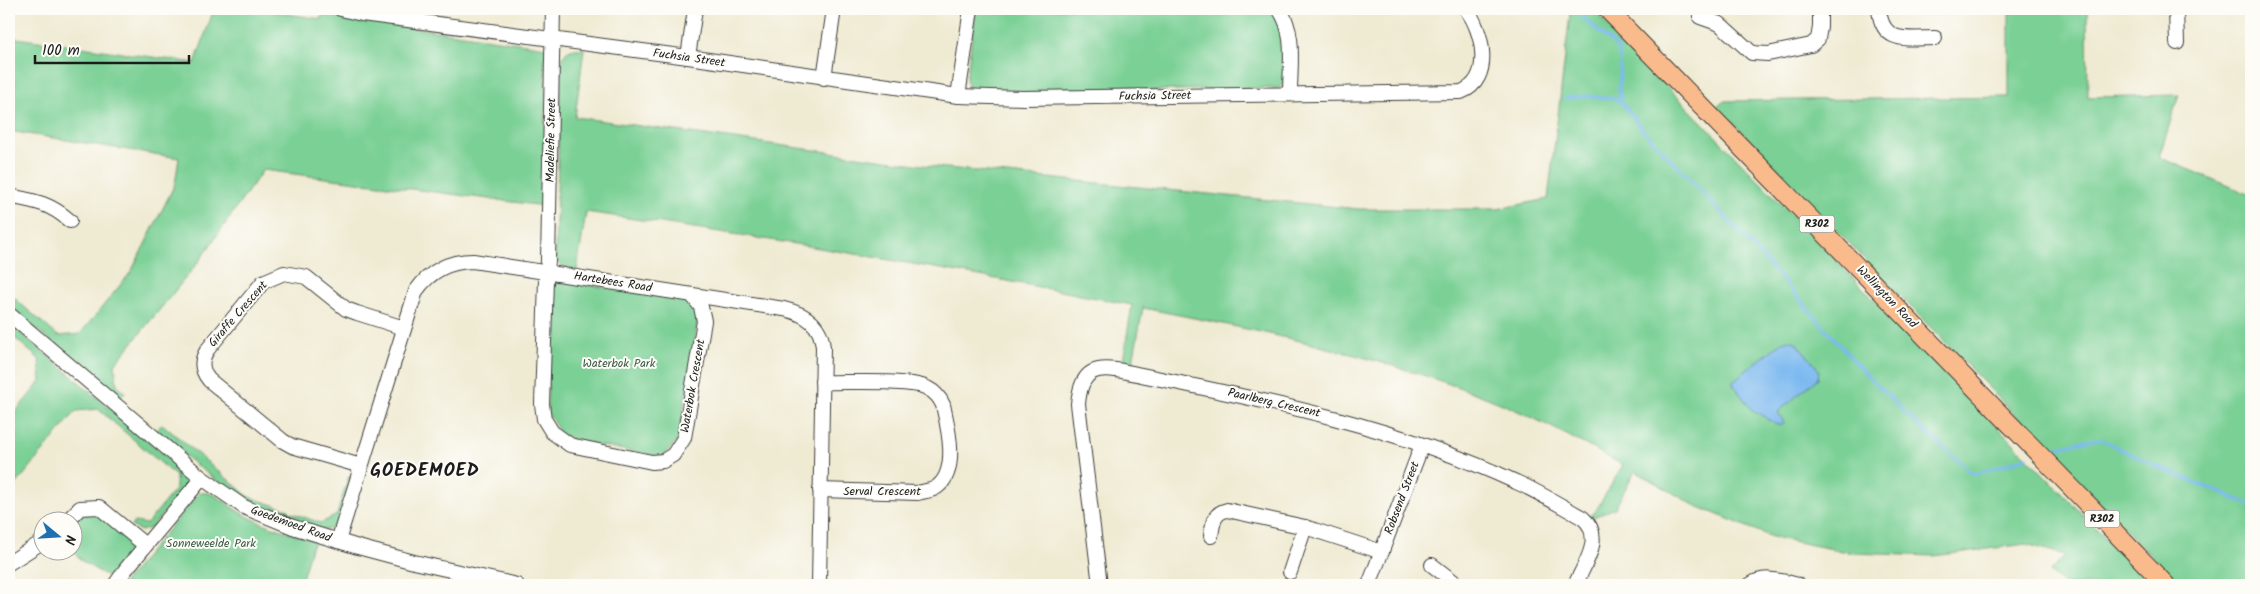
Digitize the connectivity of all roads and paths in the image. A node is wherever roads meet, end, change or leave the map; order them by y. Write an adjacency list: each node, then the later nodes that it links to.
1 (341, 9): 14 (street, Fuchsia Street)
2 (553, 9): 14 (street, Madeliefie Street)
3 (695, 9): 16 (street)
4 (834, 9): 17 (street)
5 (970, 9): 19 (street)
6 (1279, 9): 18 (street)
7 (1466, 9): 18 (street, Fuchsia Street)
8 (1607, 9): 50 (main road, Wellington Road / R302)
9 (1820, 9): 12 (street)
10 (1879, 9): 13 (street)
11 (2176, 9): 15 (street)
12 (1700, 17)
13 (1935, 38)
14 (554, 40): 16 (street, Fuchsia Street); 22 (street, Madeliefie Street)
15 (2177, 43)
16 (688, 57): 17 (street, Fuchsia Street)
17 (824, 78): 19 (street, Fuchsia Street)
18 (1290, 93): 19 (street, Fuchsia Street)
19 (958, 96)
20 (9, 196): 21 (street)
21 (70, 221)
22 (547, 271): 23 (street, Hartebees Road); 23 (street, Waterbok Crescent); 25 (street, Hartebees Road)
23 (692, 295): 26 (street, Hartebees Road)
24 (9, 314): 29 (street, Goedemoed Road)
25 (404, 328): 28 (street, Hartebees Road); 28 (street, Giraffe Crescent)
26 (822, 382): 30 (street, Hartebees Road); 30 (street, Serval Crescent)
27 (1422, 445): 37 (street, Robsend Street); 44 (street, Paarlberg Crescent); 47 (street, Paarlberg Crescent)
28 (361, 466): 34 (street, Hartebees Road)
29 (202, 478): 34 (street, Goedemoed Road); 35 (street)
30 (820, 490): 43 (street, Hartebees Road)
31 (76, 512): 35 (street)
32 (1305, 527): 33 (street, Robsend Street); 37 (street, Robsend Street); 40 (street)
33 (1211, 536)
34 (338, 541): 42 (street, Goedemoed Road)
35 (145, 545): 41 (street)
36 (32, 548): 38 (street)
37 (1382, 552): 45 (street, Robsend Street)
38 (9, 563)
39 (1432, 565): 46 (street)
40 (1290, 572)
41 (115, 585)
42 (518, 585)
43 (819, 585)
44 (1100, 585)
45 (1369, 585)
46 (1458, 585)
47 (1575, 585)
48 (1750, 585): 49 (street)
49 (1799, 585)
50 (2166, 585)

